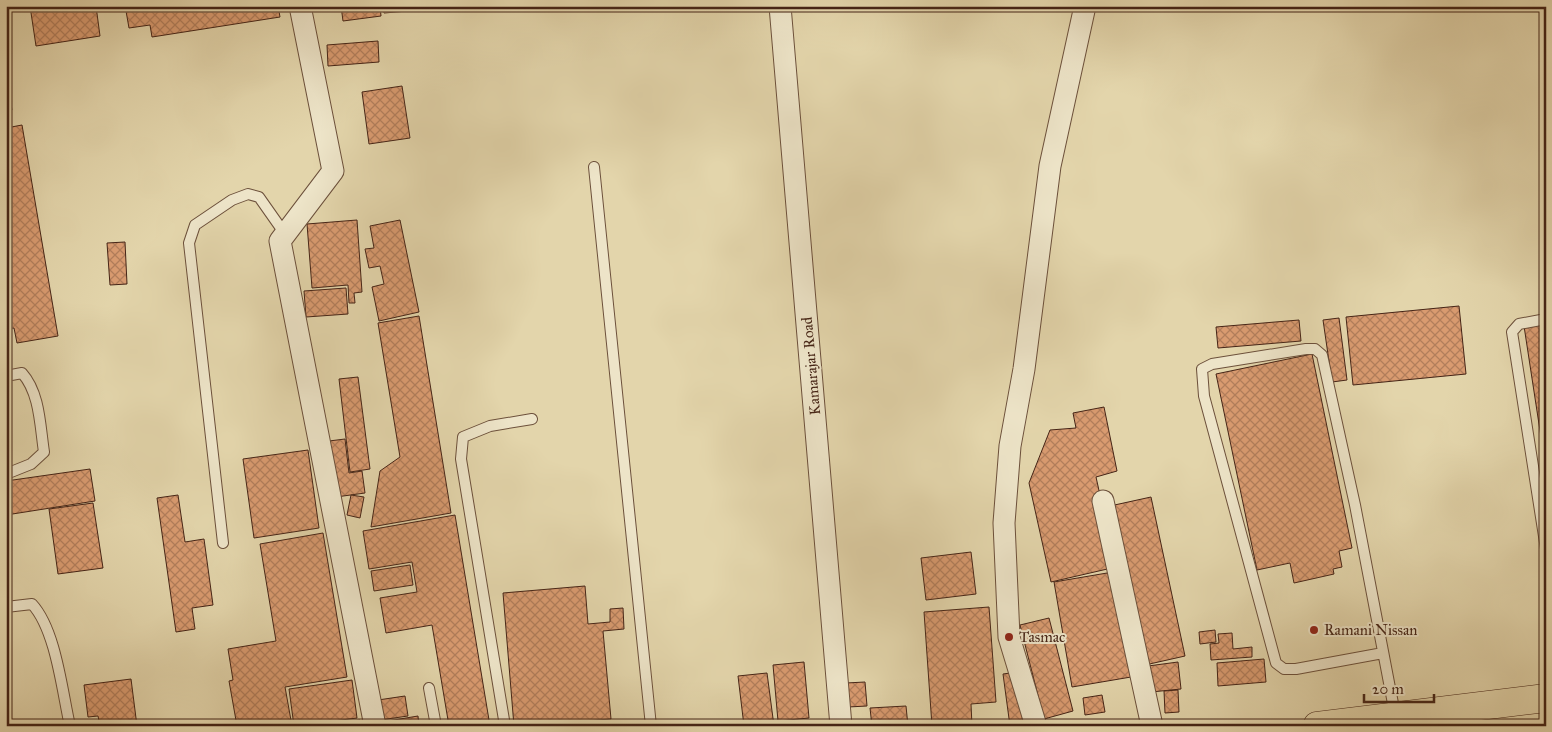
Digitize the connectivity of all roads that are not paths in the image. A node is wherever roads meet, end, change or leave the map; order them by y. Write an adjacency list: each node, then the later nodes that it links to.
1 (300, 6): 5 (street)
2 (780, 6): 23 (street, Kamarajar Road)
3 (1085, 6): 24 (street)
4 (594, 167): 22 (lane)
5 (285, 234): 11 (lane); 19 (street)
6 (1546, 319): 12 (lane)
7 (6, 376): 9 (lane)
8 (532, 419): 21 (lane)
9 (6, 474)
10 (1103, 501): 25 (street)
11 (223, 543)
12 (1546, 549)
13 (6, 607): 18 (lane)
14 (1383, 653): 14 (lane); 17 (lane)
15 (429, 688): 20 (lane)
16 (1546, 698): 17 (highway)
17 (1399, 715): 26 (highway)
18 (70, 726)
19 (376, 726)
20 (436, 726)
21 (505, 726)
22 (651, 726)
23 (841, 726)
24 (1036, 726)
25 (1152, 726)
26 (1317, 726)

